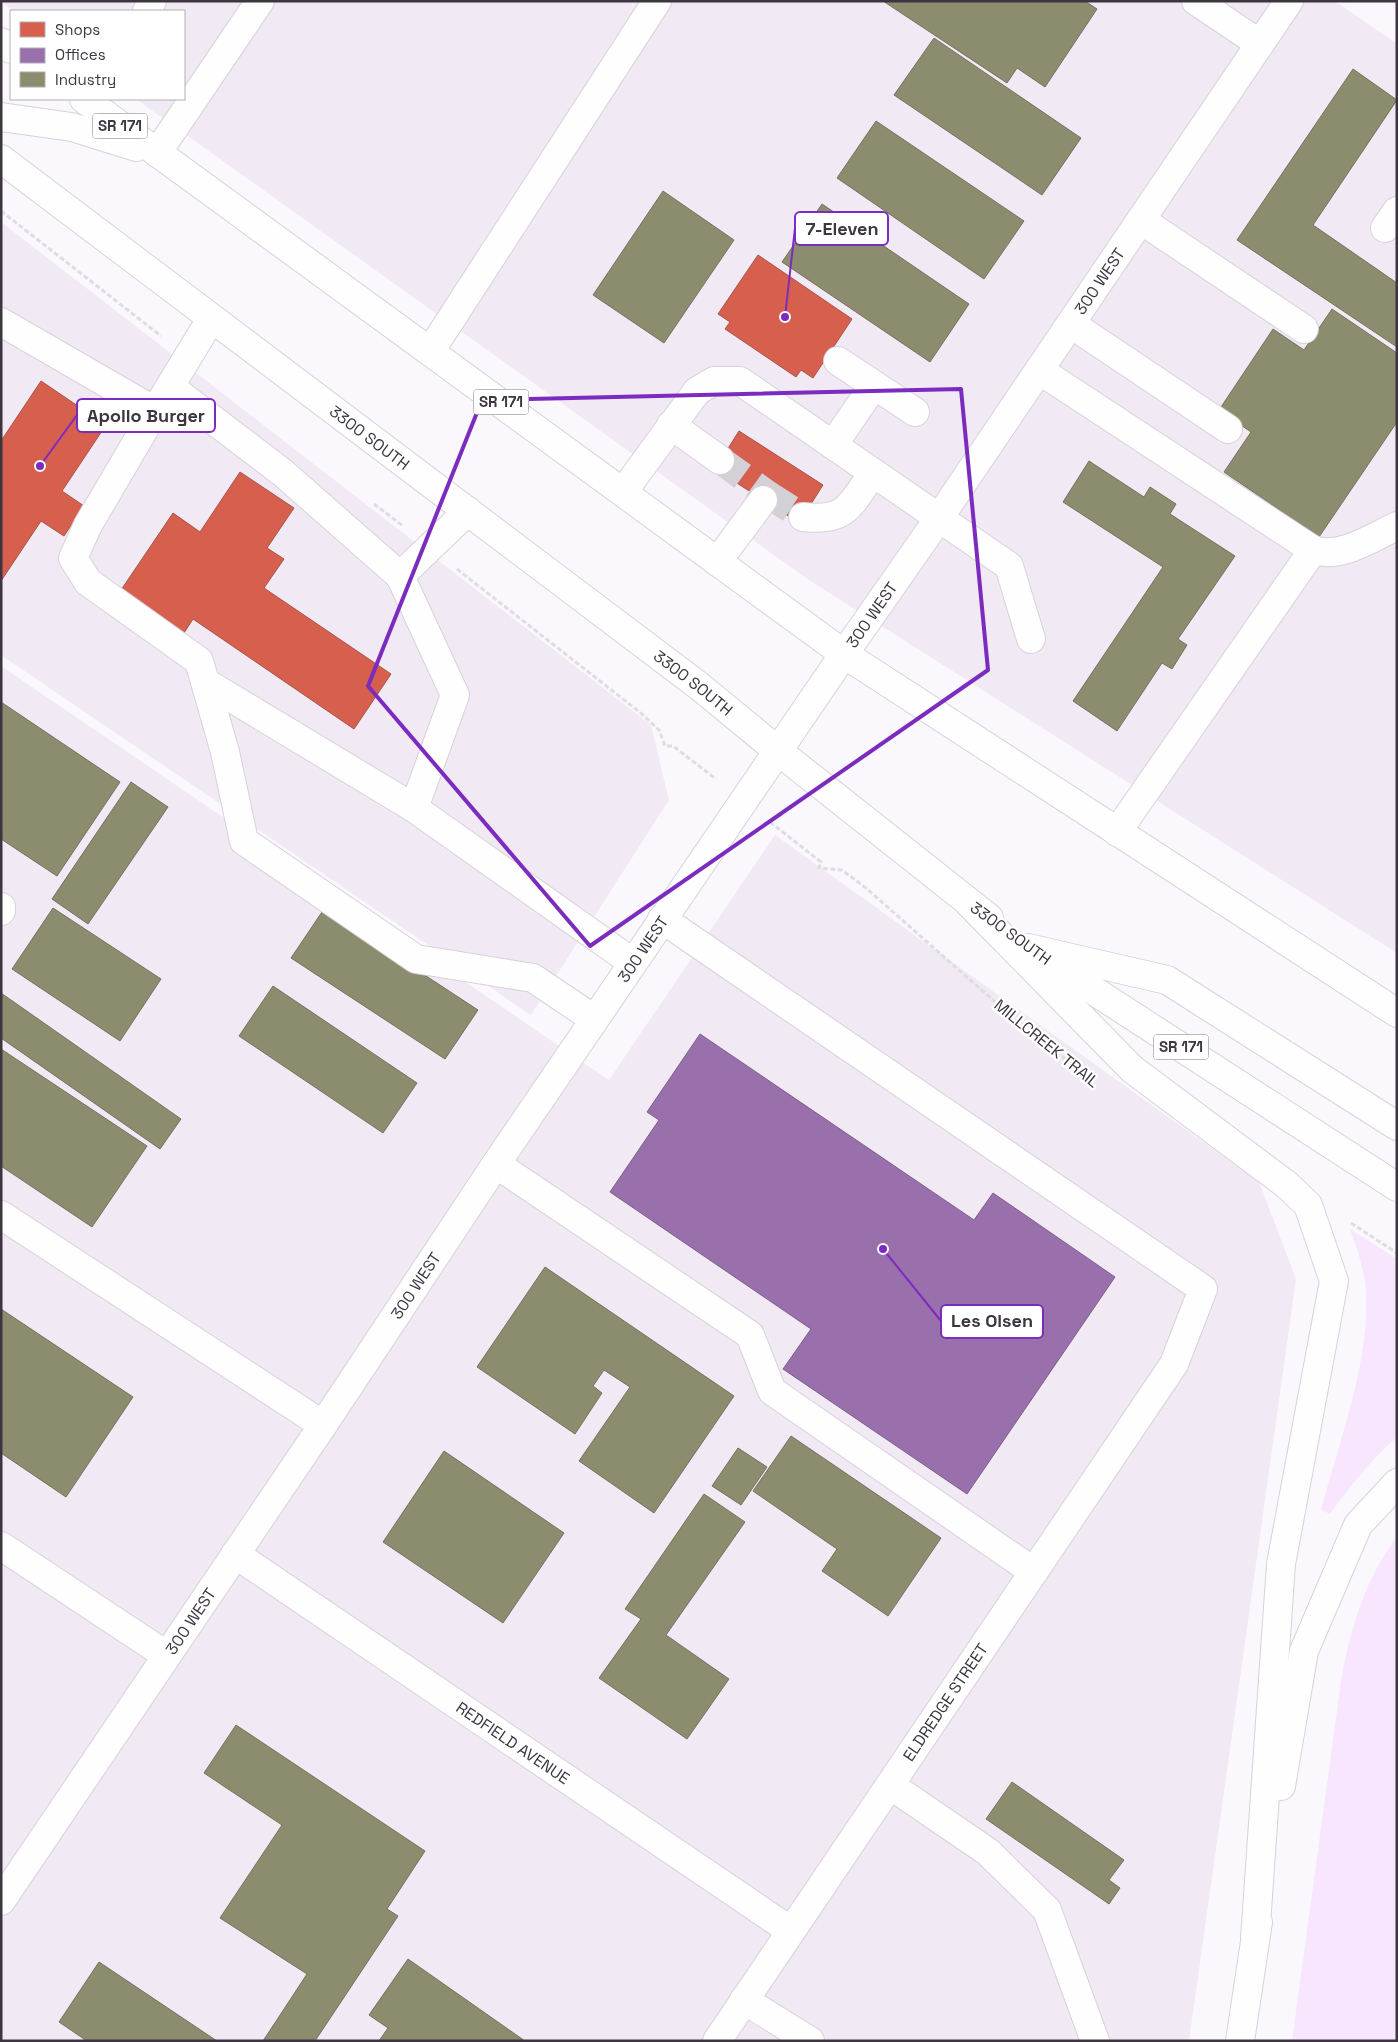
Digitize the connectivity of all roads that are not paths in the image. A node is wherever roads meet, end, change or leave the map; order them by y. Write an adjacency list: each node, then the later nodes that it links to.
1 (260, 1): 8 (main road)
2 (657, 1): 15 (main road)
3 (1196, 1): 5 (main road)
4 (1289, 1): 5 (main road, 300 WEST)
5 (1260, 44): 10 (main road, 300 WEST)
6 (86, 100): 8 (main road, SR 171)
7 (1, 117): 8 (main road)
8 (157, 153): 15 (main road, SR 171)
9 (1, 159): 11 (main road, 3300 SOUTH / SR 171)
10 (1141, 220): 13 (main road, 300 WEST); 14 (main road)
11 (211, 319): 19 (main road); 29 (main road, 3300 SOUTH / SR 171)
12 (1, 322): 20 (main road)
13 (1070, 324): 17 (main road, 300 WEST); 23 (main road)
14 (1304, 329)
15 (430, 350): 27 (main road, SR 171)
16 (838, 361): 18 (main road)
17 (1039, 370): 31 (main road, 300 WEST); 33 (main road)
18 (874, 385): 21 (main road); 24 (main road)
19 (170, 387): 20 (main road); 35 (main road)
20 (155, 411): 38 (main road)
21 (915, 412)
22 (671, 425): 24 (main road); 25 (main road); 27 (main road)
23 (1228, 429)
24 (833, 445): 26 (main road)
25 (720, 460)
26 (873, 473): 30 (main road); 31 (main road)
27 (623, 492): 34 (main road, SR 171)
28 (763, 500): 34 (main road)
29 (468, 511): 35 (main road); 39 (main road, 3300 SOUTH / SR 171)
30 (803, 517)
31 (939, 518): 36 (main road); 37 (main road, 300 WEST)
32 (1397, 526): 33 (main road)
33 (1313, 550): 41 (main road)
34 (718, 562): 37 (main road, SR 171)
35 (400, 576): 40 (main road)
36 (1031, 639)
37 (844, 654): 39 (main road, 300 WEST); 41 (main road, SR 171)
38 (205, 682): 40 (main road); 47 (main road)
39 (778, 751): 42 (main road, 3300 SOUTH / SR 171); 43 (main road, 300 WEST)
40 (414, 808): 45 (main road)
41 (1117, 832): 46 (main road, SR 171)
42 (969, 903): 44 (main road, 3300 SOUTH / SR 171); 61 (main road)
43 (662, 919): 45 (main road, 300 WEST); 56 (main road, ELDREDGE STREET)
44 (1028, 948): 48 (main road); 50 (main road, 3300 SOUTH / SR 171)
45 (632, 962): 47 (main road, 300 WEST)
46 (1397, 1012)
47 (594, 1019): 49 (main road, 300 WEST)
48 (1397, 1126)
49 (496, 1164): 52 (main road, 300 WEST); 56 (main road)
50 (1397, 1187)
51 (1, 1215): 52 (main road)
52 (323, 1425): 55 (main road, 300 WEST)
53 (1397, 1483): 61 (main road)
54 (1, 1546): 57 (main road)
55 (235, 1554): 57 (main road, 300 WEST); 60 (main road, REDFIELD AVENUE)
56 (1034, 1572): 58 (main road, ELDREDGE STREET)
57 (166, 1655): 59 (main road, 300 WEST)
58 (890, 1785): 60 (main road, ELDREDGE STREET); 65 (main road)
59 (1, 1901)
60 (791, 1931): 62 (main road, ELDREDGE STREET)
61 (1255, 1940): 66 (main road)
62 (744, 2000): 63 (main road, ELDREDGE STREET); 64 (main road)
63 (716, 2041)
64 (810, 2041)
65 (1095, 2041)
66 (1240, 2041)

